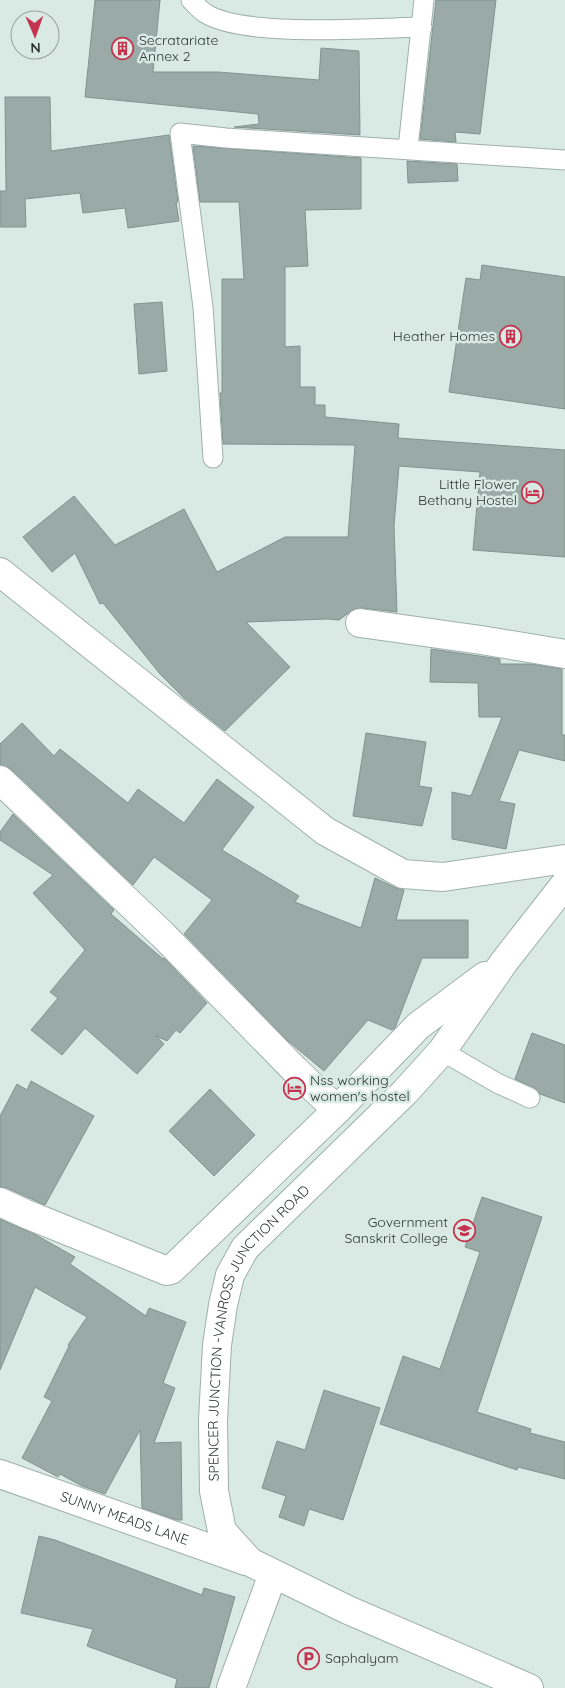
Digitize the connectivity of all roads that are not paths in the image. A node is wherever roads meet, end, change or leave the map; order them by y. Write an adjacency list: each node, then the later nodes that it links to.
1 (191, 0): 3 (lane)
2 (424, 0): 3 (lane)
3 (422, 27): 4 (lane)
4 (408, 148): 5 (lane); 6 (lane)
5 (565, 160)
6 (213, 458)
7 (0, 572): 11 (street)
8 (360, 623): 9 (street)
9 (565, 654)
10 (0, 780): 16 (street)
11 (565, 859)
12 (565, 884): 13 (street, SPENCER JUNCTION -VANROSS JUNCTION ROAD)
13 (504, 962): 14 (street, SPENCER JUNCTION -VANROSS JUNCTION ROAD); 16 (street)
14 (442, 1051): 15 (lane); 19 (street, SPENCER JUNCTION -VANROSS JUNCTION ROAD)
15 (530, 1098)
16 (337, 1110): 17 (street)
17 (0, 1202)
18 (0, 1474): 19 (street, SUNNY MEADS LANE)
19 (262, 1568): 20 (street); 21 (street, SPENCER JUNCTION -VANROSS JUNCTION ROAD)
20 (231, 1688)
21 (529, 1688)

